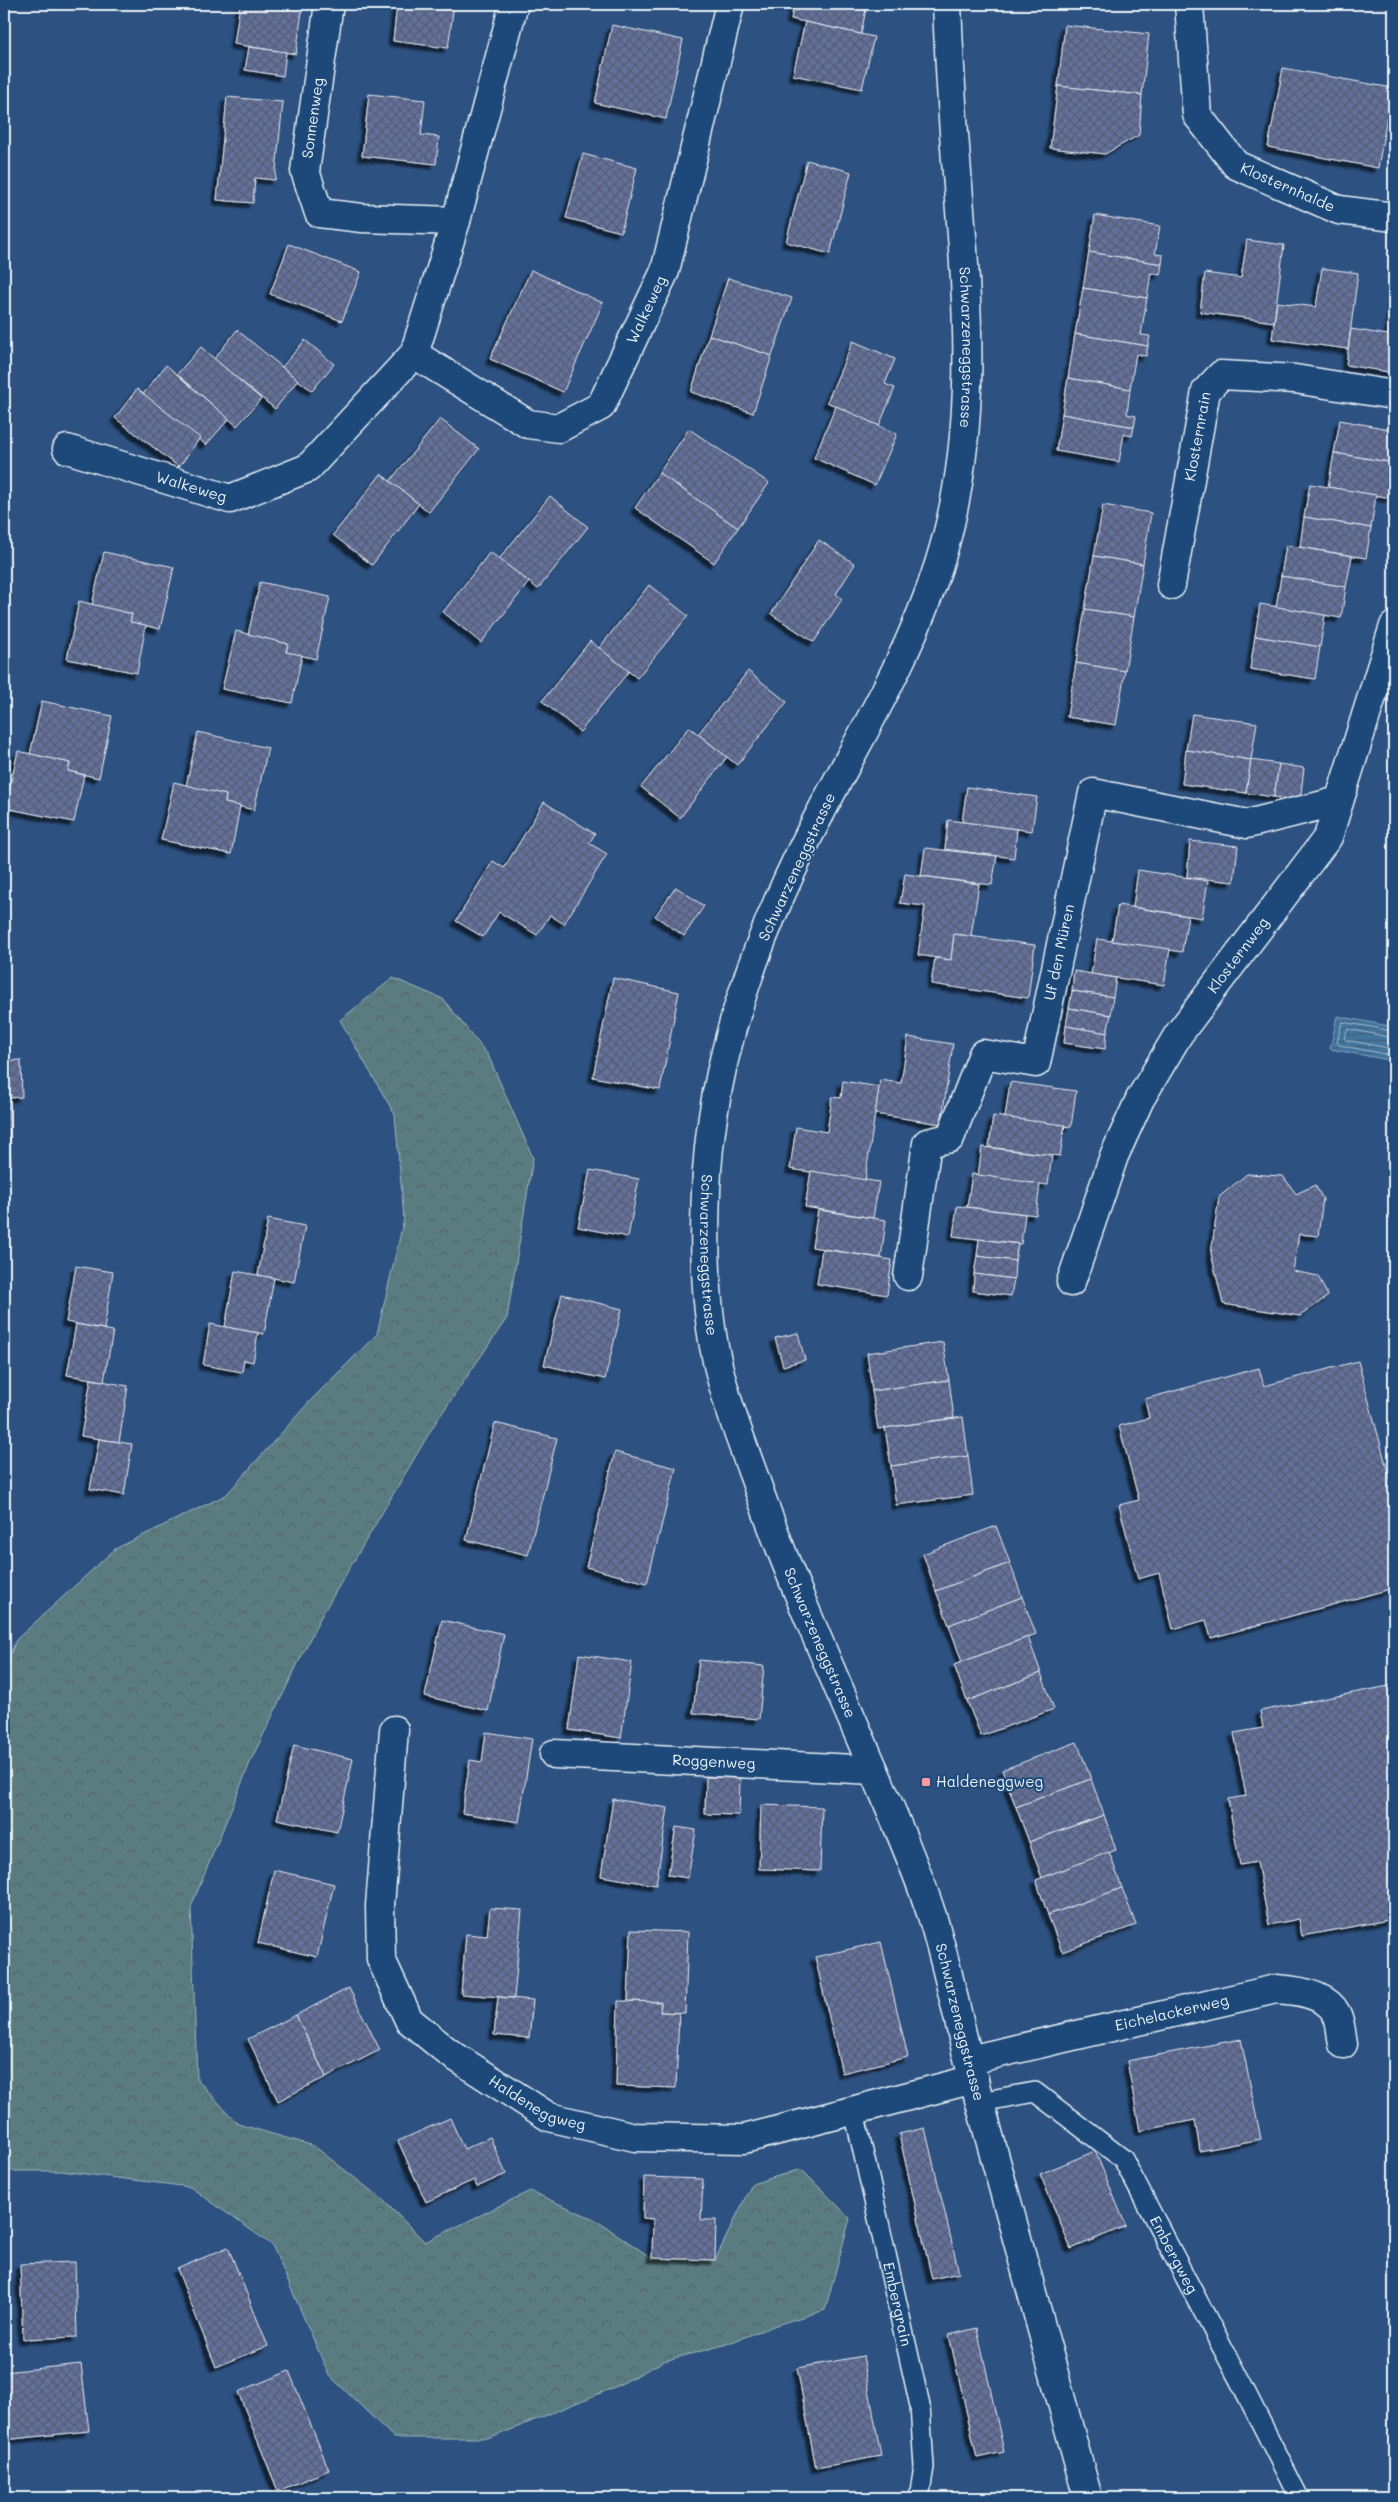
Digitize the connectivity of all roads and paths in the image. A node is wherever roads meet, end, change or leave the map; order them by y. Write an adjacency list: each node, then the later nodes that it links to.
1 (330, 4): 7 (street, Sonnenweg)
2 (514, 4): 7 (street, Walkeweg)
3 (730, 4): 8 (street, Walkeweg)
4 (947, 4): 18 (street, Schwarzeneggstrasse)
5 (1189, 4): 6 (street, Klosternhalde)
6 (1394, 217)
7 (456, 221): 8 (street, Walkeweg)
8 (414, 354): 10 (street, Walkeweg)
9 (1394, 395): 11 (street, Klosternrain)
10 (66, 449)
11 (1171, 585)
12 (1394, 626): 13 (street, Klosternweg)
13 (1340, 801): 14 (street, Uf den Müren); 15 (street, Klosternweg)
14 (908, 1276)
15 (1071, 1282)
16 (394, 1730): 21 (street, Haldeneggweg)
17 (554, 1754): 18 (street, Roggenweg)
18 (874, 1770): 20 (street, Schwarzeneggstrasse)
19 (1343, 2044): 20 (street, Eichelackerweg)
20 (974, 2080): 21 (street, Haldeneggweg); 23 (street, Schwarzeneggstrasse); 24 (lane, Embergweg)
21 (854, 2111): 22 (lane, Embergrain)
22 (919, 2498)
23 (1088, 2498)
24 (1299, 2498)

